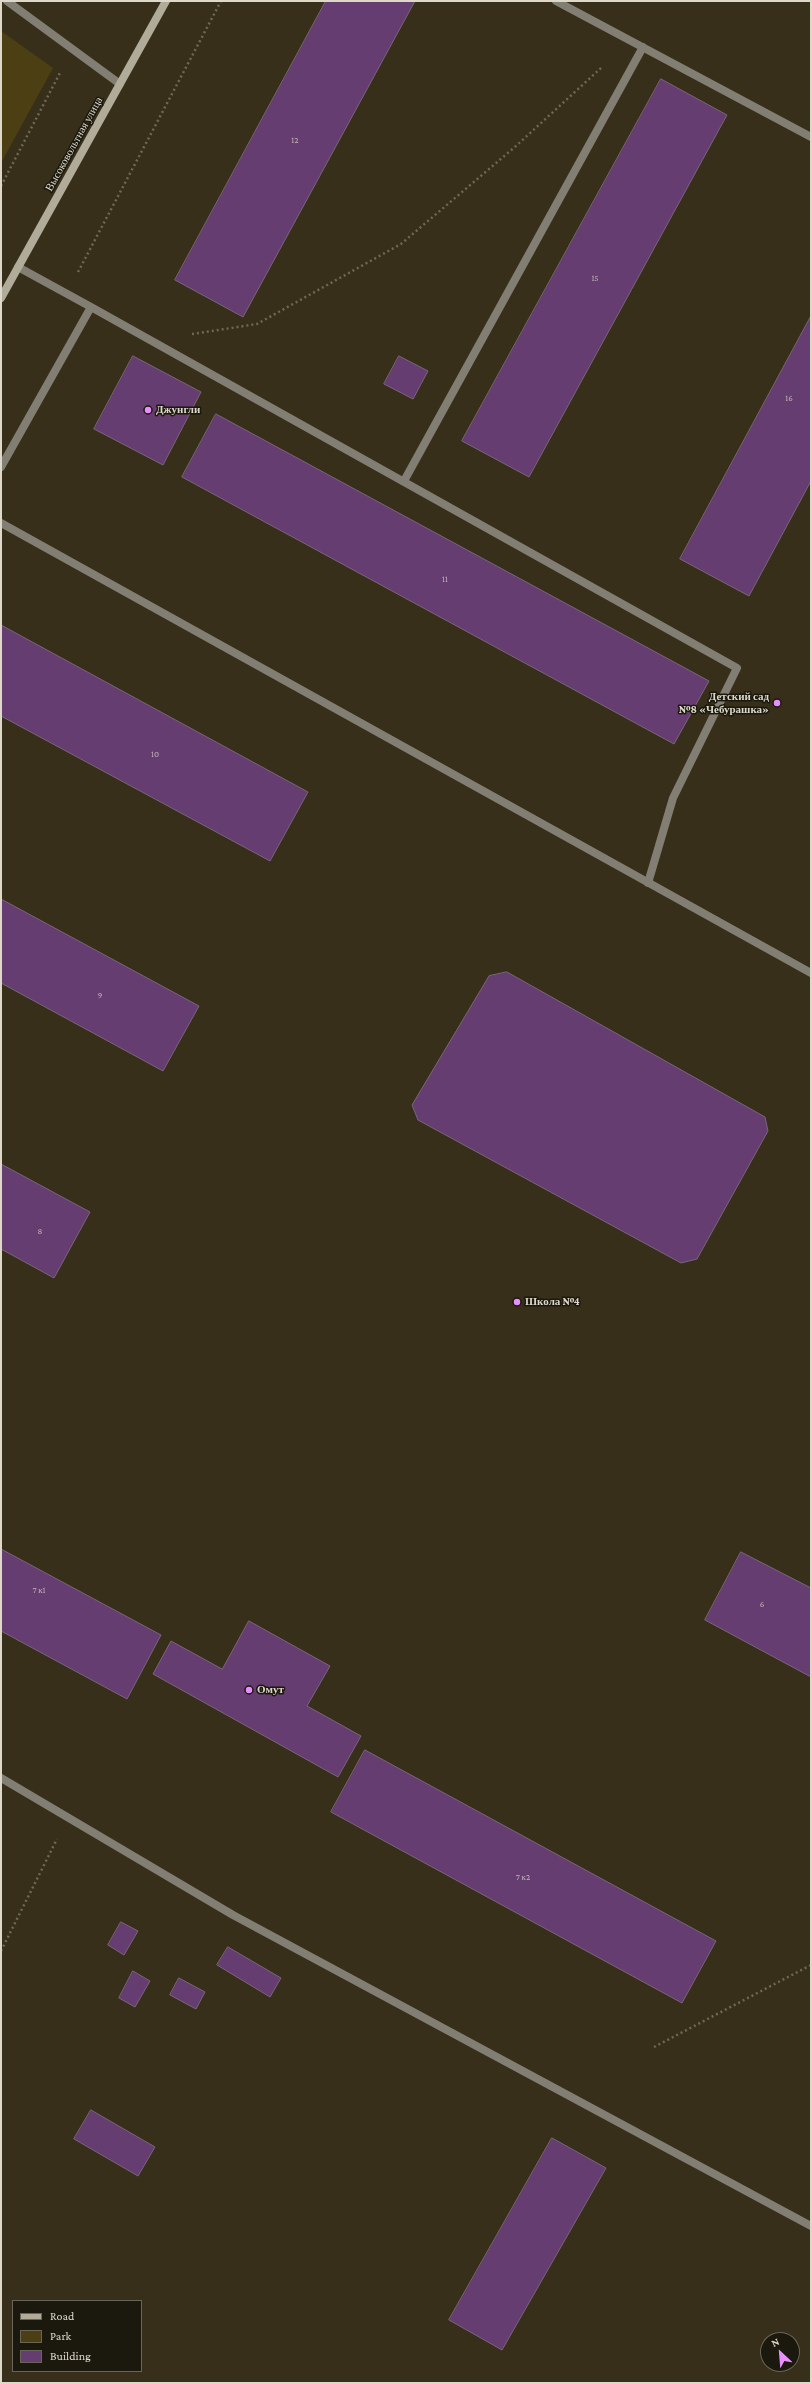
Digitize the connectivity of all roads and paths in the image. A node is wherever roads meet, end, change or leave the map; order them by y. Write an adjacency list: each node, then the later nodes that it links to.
1 (7, 1): 7 (street)
2 (166, 1): 8 (main road, Высоковольтная улица)
3 (221, 1): 12 (path)
4 (556, 1): 5 (street)
5 (631, 41): 6 (street); 15 (path)
6 (643, 47): 9 (street); 17 (street)
7 (72, 49): 8 (street); 10 (path)
8 (120, 84): 11 (main road, Высоковольтная улица)
9 (811, 137)
10 (1, 185)
11 (18, 267): 12 (street); 13 (main road, Высоковольтная улица)
12 (67, 294): 14 (street)
13 (1, 298)
14 (91, 307): 15 (street); 16 (street)
15 (150, 340): 17 (street)
16 (1, 467)
17 (404, 481): 19 (street)
18 (1, 523): 19 (street)
19 (648, 884): 20 (street)
20 (811, 973)
21 (1, 1778): 22 (street)
22 (68, 1818): 23 (path); 26 (street)
23 (1, 1951)
24 (811, 1965): 25 (path)
25 (654, 2047)
26 (811, 2226)

